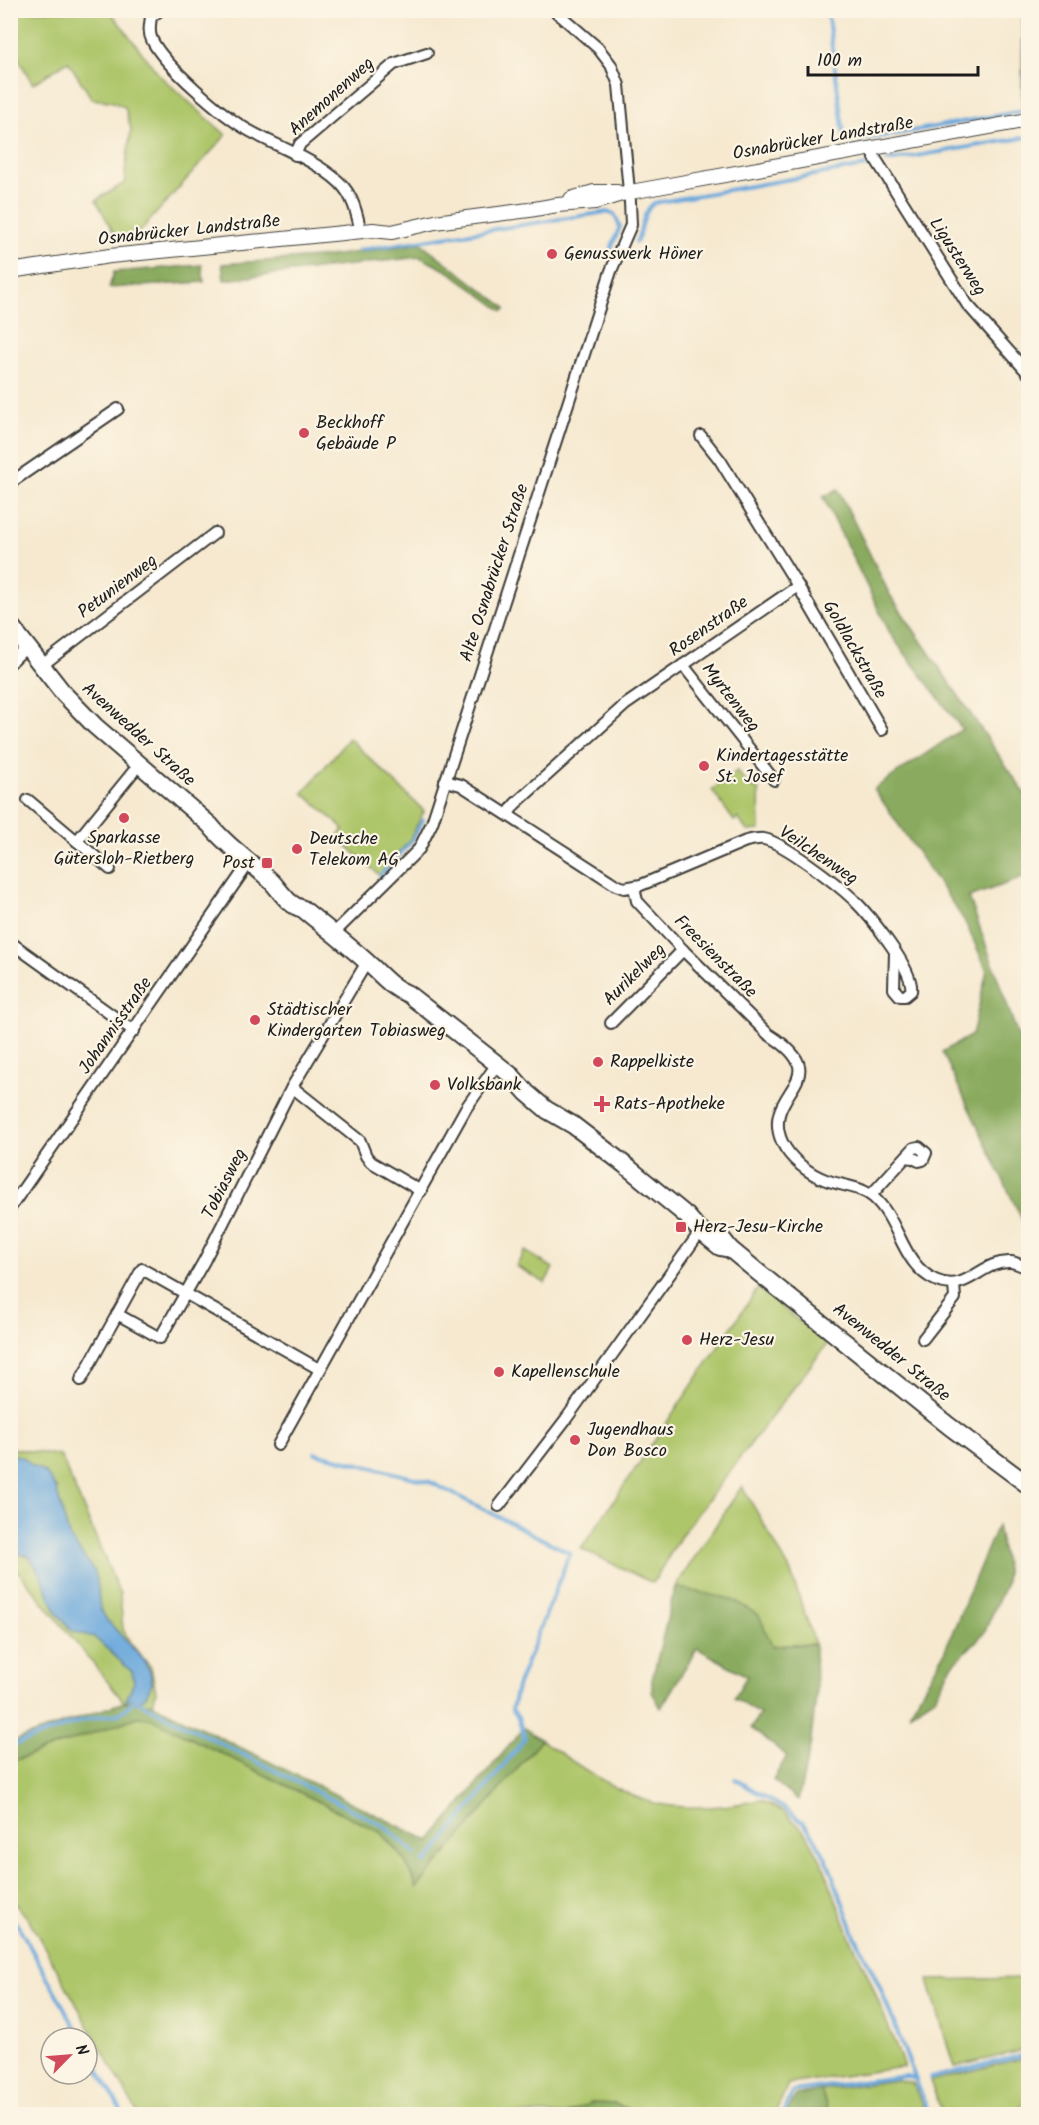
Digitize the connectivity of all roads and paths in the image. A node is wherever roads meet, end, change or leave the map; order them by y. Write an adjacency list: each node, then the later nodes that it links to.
1 (160, 10): 6 (street, Anemonenweg)
2 (554, 10): 7 (street, Alte Osnabrücker Straße)
3 (427, 53): 6 (street, Anemonenweg)
4 (1029, 120): 5 (street, Osnabrücker Landstraße)
5 (873, 149): 7 (street, Osnabrücker Landstraße); 10 (street, Ligusterweg)
6 (295, 155): 8 (street, Anemonenweg)
7 (627, 192): 8 (street, Osnabrücker Landstraße); 24 (street, Alte Osnabrücker Straße)
8 (367, 231): 9 (street, Osnabrücker Landstraße)
9 (10, 271)
10 (1029, 373)
11 (118, 409): 13 (street)
12 (701, 436): 15 (street)
13 (10, 483)
14 (215, 533): 20 (street, Petunienweg)
15 (798, 586): 19 (street, Rosenstraße); 21 (street, Goldlackstraße)
16 (10, 625): 20 (main road, Avenwedder Straße)
17 (10, 639): 18 (main road, Avenwedder Straße)
18 (16, 658): 22 (main road, Avenwedder Straße)
19 (683, 665): 23 (street, Myrtenweg); 26 (street, Rosenstraße)
20 (41, 666): 28 (main road, Avenwedder Straße)
21 (882, 730)
22 (133, 772): 27 (street); 28 (main road, Avenwedder Straße)
23 (774, 780)
24 (446, 781): 26 (street); 32 (street, Alte Osnabrücker Straße)
25 (28, 800): 27 (street)
26 (508, 814): 31 (street)
27 (77, 841): 30 (street)
28 (223, 841): 29 (main road, Avenwedder Straße)
29 (249, 863): 32 (main road, Avenwedder Straße); 38 (street, Johannisstraße)
30 (110, 869)
31 (634, 887): 34 (street, Freesienstraße); 35 (street, Veilchenweg)
32 (333, 934): 36 (main road, Avenwedder Straße)
33 (10, 942): 38 (street)
34 (683, 950): 37 (street, Aurikelweg); 43 (street, Freesienstraße)
35 (895, 952)
36 (368, 963): 39 (main road, Avenwedder Straße); 40 (street, Tobiasweg)
37 (611, 1023)
38 (134, 1031): 44 (street, Johannisstraße)
39 (497, 1064): 42 (street); 45 (main road, Avenwedder Straße)
40 (292, 1087): 42 (street); 48 (street, Tobiasweg)
41 (906, 1157): 43 (street)
42 (421, 1191): 51 (street)
43 (871, 1194): 47 (street, Freesienstraße)
44 (10, 1208)
45 (703, 1228): 54 (main road, Avenwedder Straße); 55 (street)
46 (1029, 1268): 47 (street)
47 (954, 1285): 50 (street)
48 (185, 1294): 49 (street, Tobiasweg); 49 (street); 51 (street)
49 (117, 1314): 52 (street)
50 (923, 1339)
51 (319, 1369): 53 (street)
52 (81, 1380)
53 (278, 1445)
54 (1029, 1485)
55 (499, 1506)
56 (1029, 2111): 57 (street)
57 (1024, 2115)

